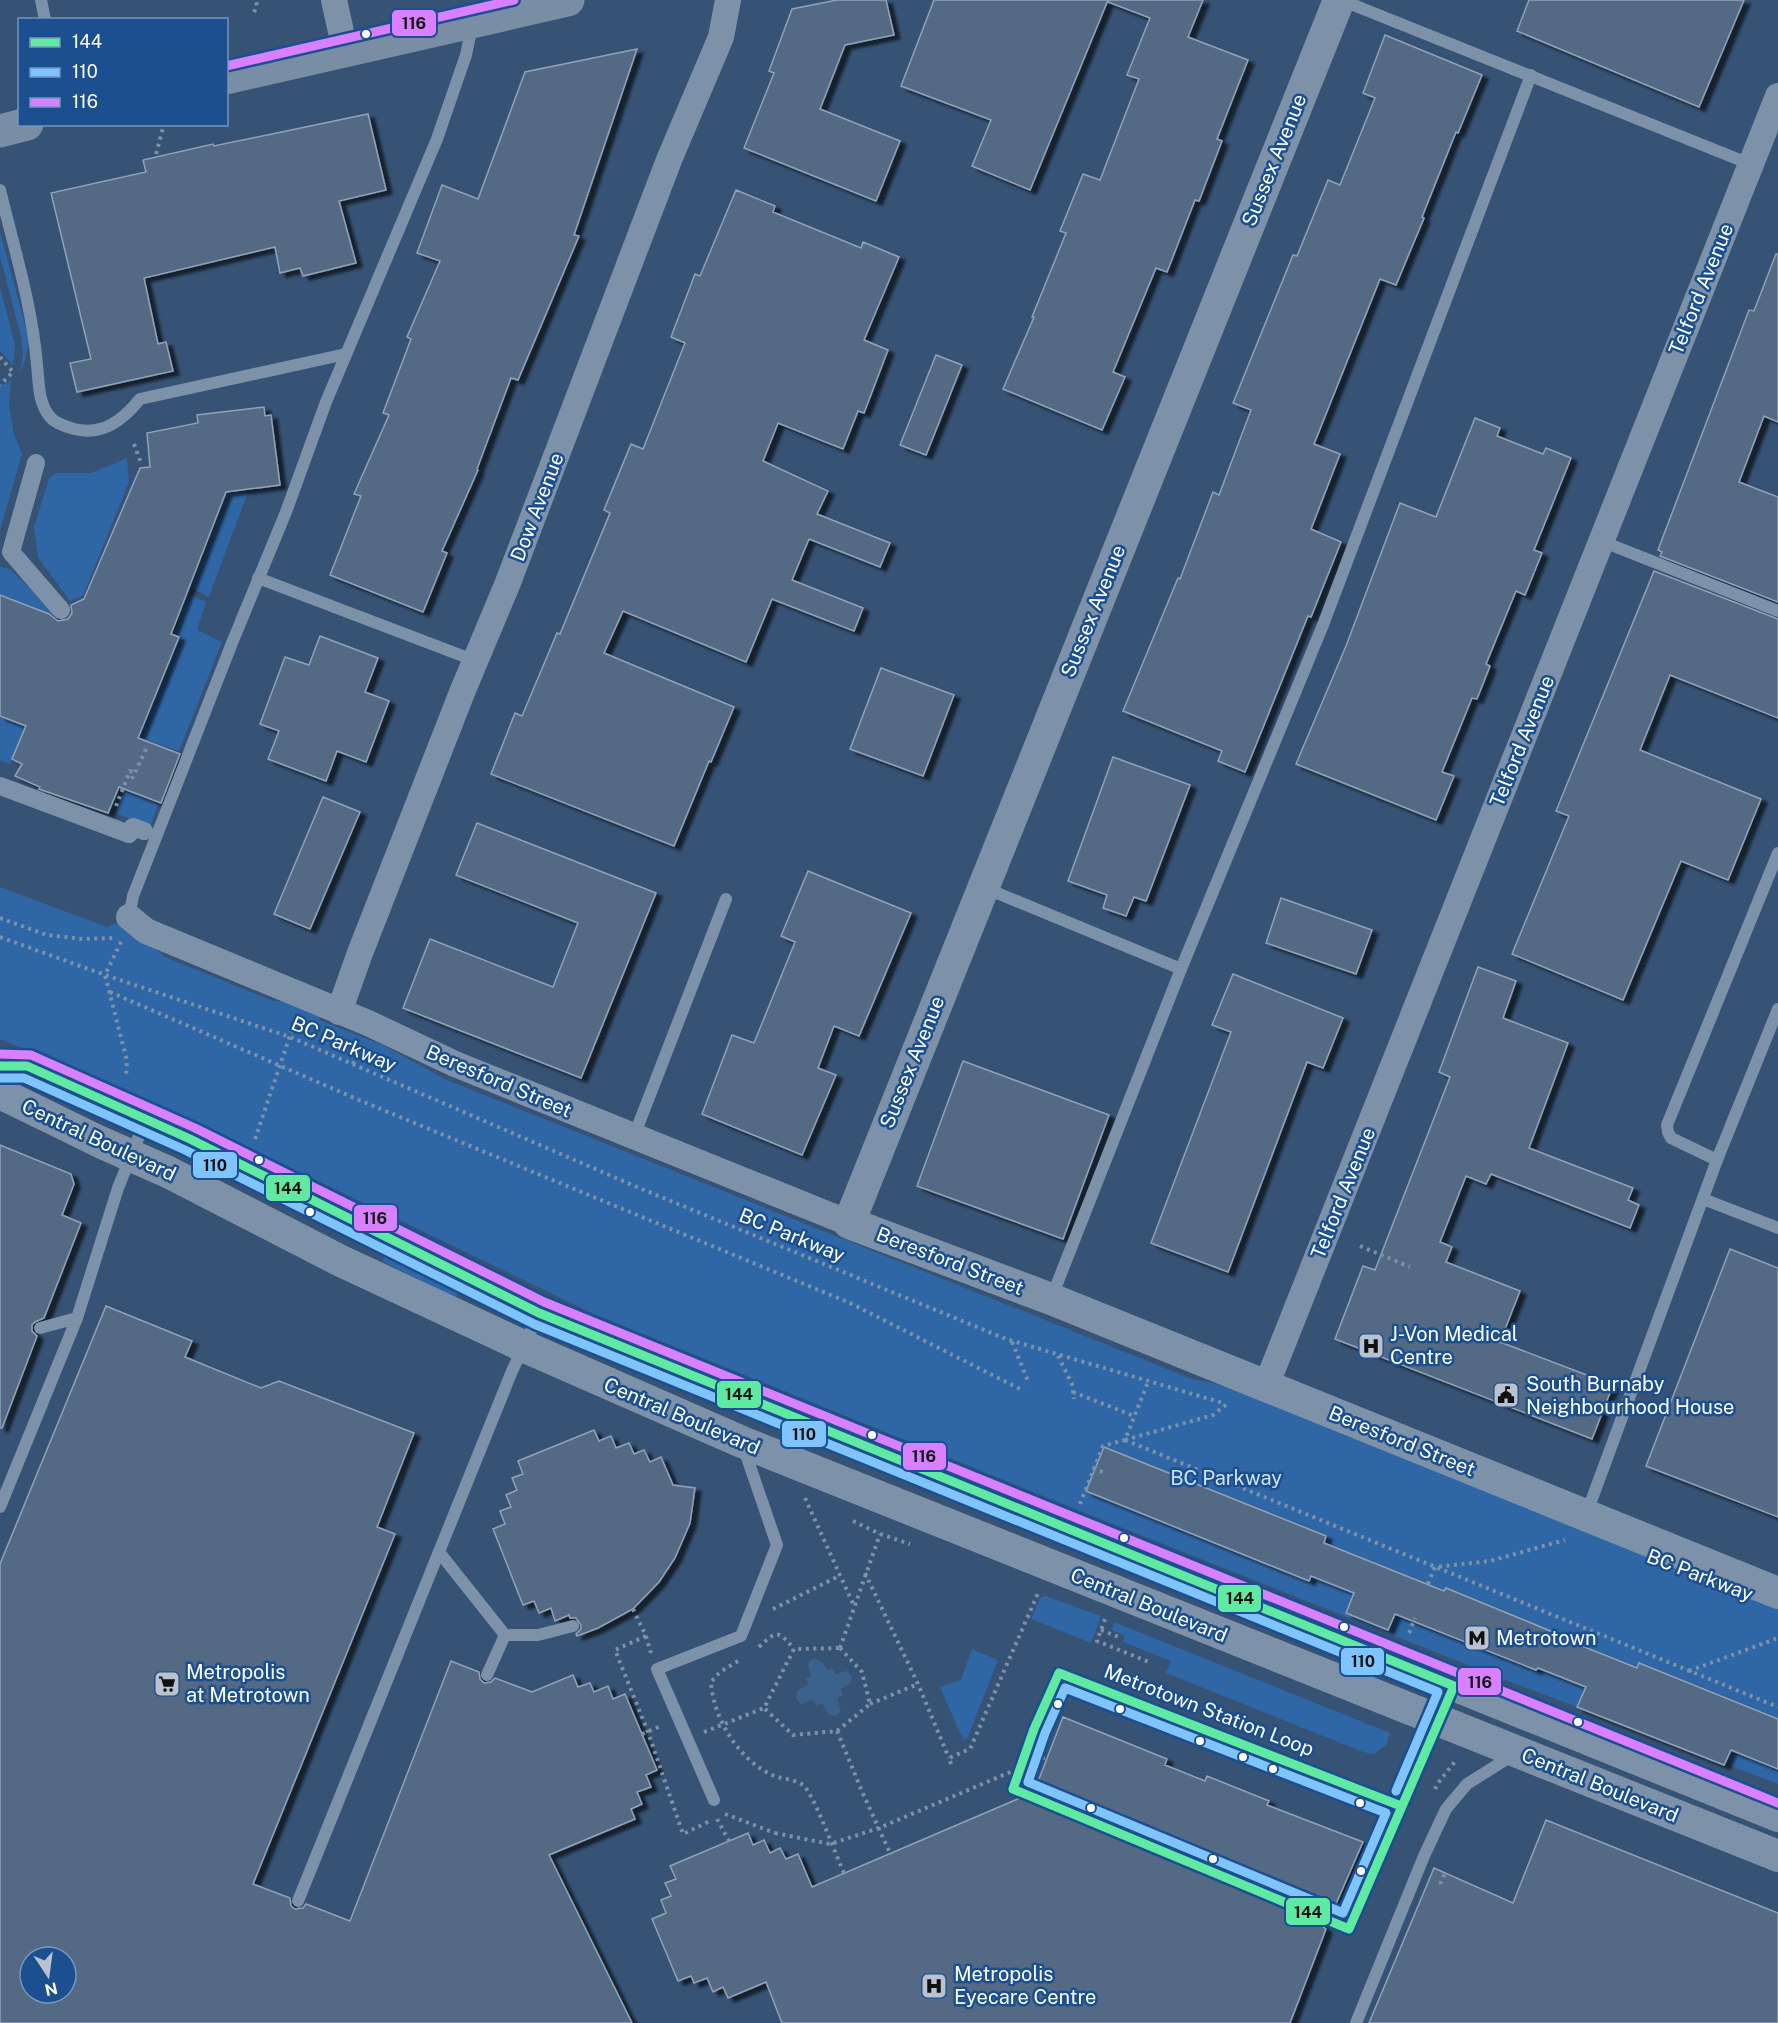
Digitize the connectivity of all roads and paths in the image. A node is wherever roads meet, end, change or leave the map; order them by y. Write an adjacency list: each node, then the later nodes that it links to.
1 (41, 0): 8 (lane)
2 (256, 0): 7 (path)
3 (334, 0): 10 (street)
4 (567, 0): 9 (main road)
5 (728, 0): 30 (street, Dow Avenue)
6 (1340, 0): 11 (lane); 40 (street, Sussex Avenue)
7 (254, 12)
8 (45, 18)
9 (473, 21): 10 (main road); 20 (lane)
10 (345, 50): 12 (main road)
11 (1531, 75): 18 (lane); 45 (lane)
12 (228, 78)
13 (1778, 96): 18 (street, Telford Avenue)
14 (18, 126): 16 (main road)
15 (163, 126): 17 (path)
16 (0, 130)
17 (156, 154)
18 (1750, 164): 26 (street, Telford Avenue)
19 (0, 190): 20 (lane)
20 (346, 354): 27 (lane)
21 (0, 357): 22 (path)
22 (0, 385)
23 (134, 444): 25 (path)
24 (36, 463): 28 (street)
25 (141, 463)
26 (1601, 542): 29 (lane); 75 (street, Telford Avenue)
27 (258, 578): 30 (lane); 42 (lane)
28 (61, 610)
29 (1778, 611)
30 (476, 661): 49 (street, Dow Avenue)
31 (147, 747): 33 (path)
32 (0, 769): 34 (street)
33 (135, 773): 35 (path); 37 (path)
34 (0, 774)
35 (132, 779)
36 (0, 786): 37 (street)
37 (111, 821): 38 (street)
38 (144, 831)
39 (1778, 853): 60 (lane)
40 (982, 888): 45 (lane); 62 (street, Sussex Avenue)
41 (726, 899): 57 (lane)
42 (129, 917): 49 (street, Beresford Street)
43 (0, 918): 46 (path)
44 (0, 937): 46 (path, BC Parkway)
45 (1181, 969): 66 (lane)
46 (105, 975): 47 (path); 51 (path, BC Parkway)
47 (110, 992): 53 (path); 54 (path)
48 (1778, 1009): 60 (lane)
49 (339, 1012): 57 (street, Beresford Street)
50 (296, 1021): 51 (path)
51 (290, 1036): 53 (path); 70 (path, BC Parkway)
52 (0, 1066): 56 (street, Central Boulevard)
53 (280, 1066): 58 (path); 76 (path)
54 (125, 1085)
55 (0, 1090): 59 (street, Central Boulevard)
56 (146, 1118): 59 (lane); 67 (street, Central Boulevard)
57 (633, 1136): 62 (street, Beresford Street)
58 (254, 1145)
59 (131, 1156): 68 (lane); 71 (street, Central Boulevard)
60 (1717, 1160): 61 (lane)
61 (1703, 1199): 63 (lane); 92 (lane)
62 (849, 1223): 66 (street, Beresford Street)
63 (1778, 1228)
64 (1360, 1246): 65 (path)
65 (1410, 1267)
66 (1051, 1299): 75 (street, Beresford Street)
67 (539, 1313): 71 (lane); 123 (street, Central Boulevard)
68 (77, 1318): 69 (lane); 90 (lane)
69 (40, 1328)
70 (1012, 1341): 72 (path, BC Parkway); 73 (path)
71 (523, 1346): 83 (street, Central Boulevard); 96 (lane)
72 (1058, 1355): 74 (path, BC Parkway); 77 (path)
73 (1028, 1381)
74 (1148, 1382): 79 (path, BC Parkway); 81 (path)
75 (1266, 1386): 92 (street, Beresford Street)
76 (1023, 1391)
77 (1073, 1392): 78 (path); 81 (path)
78 (1074, 1399)
79 (1227, 1404): 80 (path, BC Parkway); 82 (path)
80 (1236, 1404)
81 (1134, 1416): 82 (path)
82 (1125, 1440): 84 (path); 97 (path)
83 (742, 1442): 106 (lane); 127 (street, Central Boulevard)
84 (1093, 1468): 85 (path); 88 (path)
85 (1107, 1474)
86 (1071, 1496): 88 (path)
87 (804, 1497): 99 (path)
88 (1082, 1500): 89 (path); 91 (path)
89 (1092, 1504)
90 (0, 1507)
91 (1078, 1510)
92 (1581, 1529): 95 (path); 102 (street, Beresford Street)
93 (880, 1534): 98 (path)
94 (1555, 1535): 95 (path)
95 (1565, 1539): 97 (path)
96 (439, 1552): 111 (lane); 151 (lane)
97 (1435, 1567): 101 (path); 120 (path)
98 (865, 1573): 103 (path); 122 (path)
99 (839, 1576): 103 (path); 106 (path)
100 (1042, 1584): 135 (path)
101 (1428, 1584)
102 (1778, 1593)
103 (854, 1607): 115 (path)
104 (1108, 1613): 109 (path)
105 (1415, 1618): 110 (path)
106 (747, 1622): 137 (lane)
107 (573, 1626): 111 (lane)
108 (1399, 1629): 110 (path)
109 (1101, 1630): 112 (path); 119 (path)
110 (1409, 1633): 113 (path)
111 (505, 1635): 121 (lane)
112 (1121, 1638)
113 (1420, 1638)
114 (1778, 1638): 120 (path)
115 (840, 1648): 116 (path); 124 (path)
116 (794, 1649): 117 (path); 126 (path)
117 (751, 1653)
118 (743, 1658): 128 (path)
119 (1149, 1662)
120 (1688, 1671): 125 (path)
121 (487, 1675)
122 (918, 1684): 124 (path); 135 (path)
123 (1454, 1686): 127 (lane); 139 (street, Central Boulevard)
124 (870, 1704): 130 (path)
125 (1778, 1707)
126 (764, 1708): 128 (path); 130 (path)
127 (1439, 1721): 133 (street, Central Boulevard); 138 (lane)
128 (724, 1724): 145 (path)
129 (1034, 1729): 138 (lane, Metrotown Station Loop)
130 (837, 1731): 141 (path)
131 (648, 1732): 132 (path)
132 (642, 1734)
133 (1517, 1752): 143 (street, Central Boulevard); 153 (lane)
134 (1048, 1756): 141 (path, bridge)
135 (949, 1758): 136 (path)
136 (951, 1764)
137 (714, 1800)
138 (1401, 1806): 152 (lane)
139 (1766, 1811): 143 (street)
140 (717, 1818): 144 (path)
141 (879, 1828): 145 (path, bridge); 146 (path)
142 (775, 1833): 145 (path, bridge)
143 (1739, 1840): 147 (street, Central Boulevard)
144 (729, 1841)
145 (831, 1844): 148 (path)
146 (890, 1853)
147 (1778, 1856)
148 (844, 1873)
149 (1445, 1873): 150 (path)
150 (1440, 1884)
151 (298, 1901)
152 (1329, 1921)
153 (1356, 2023)

